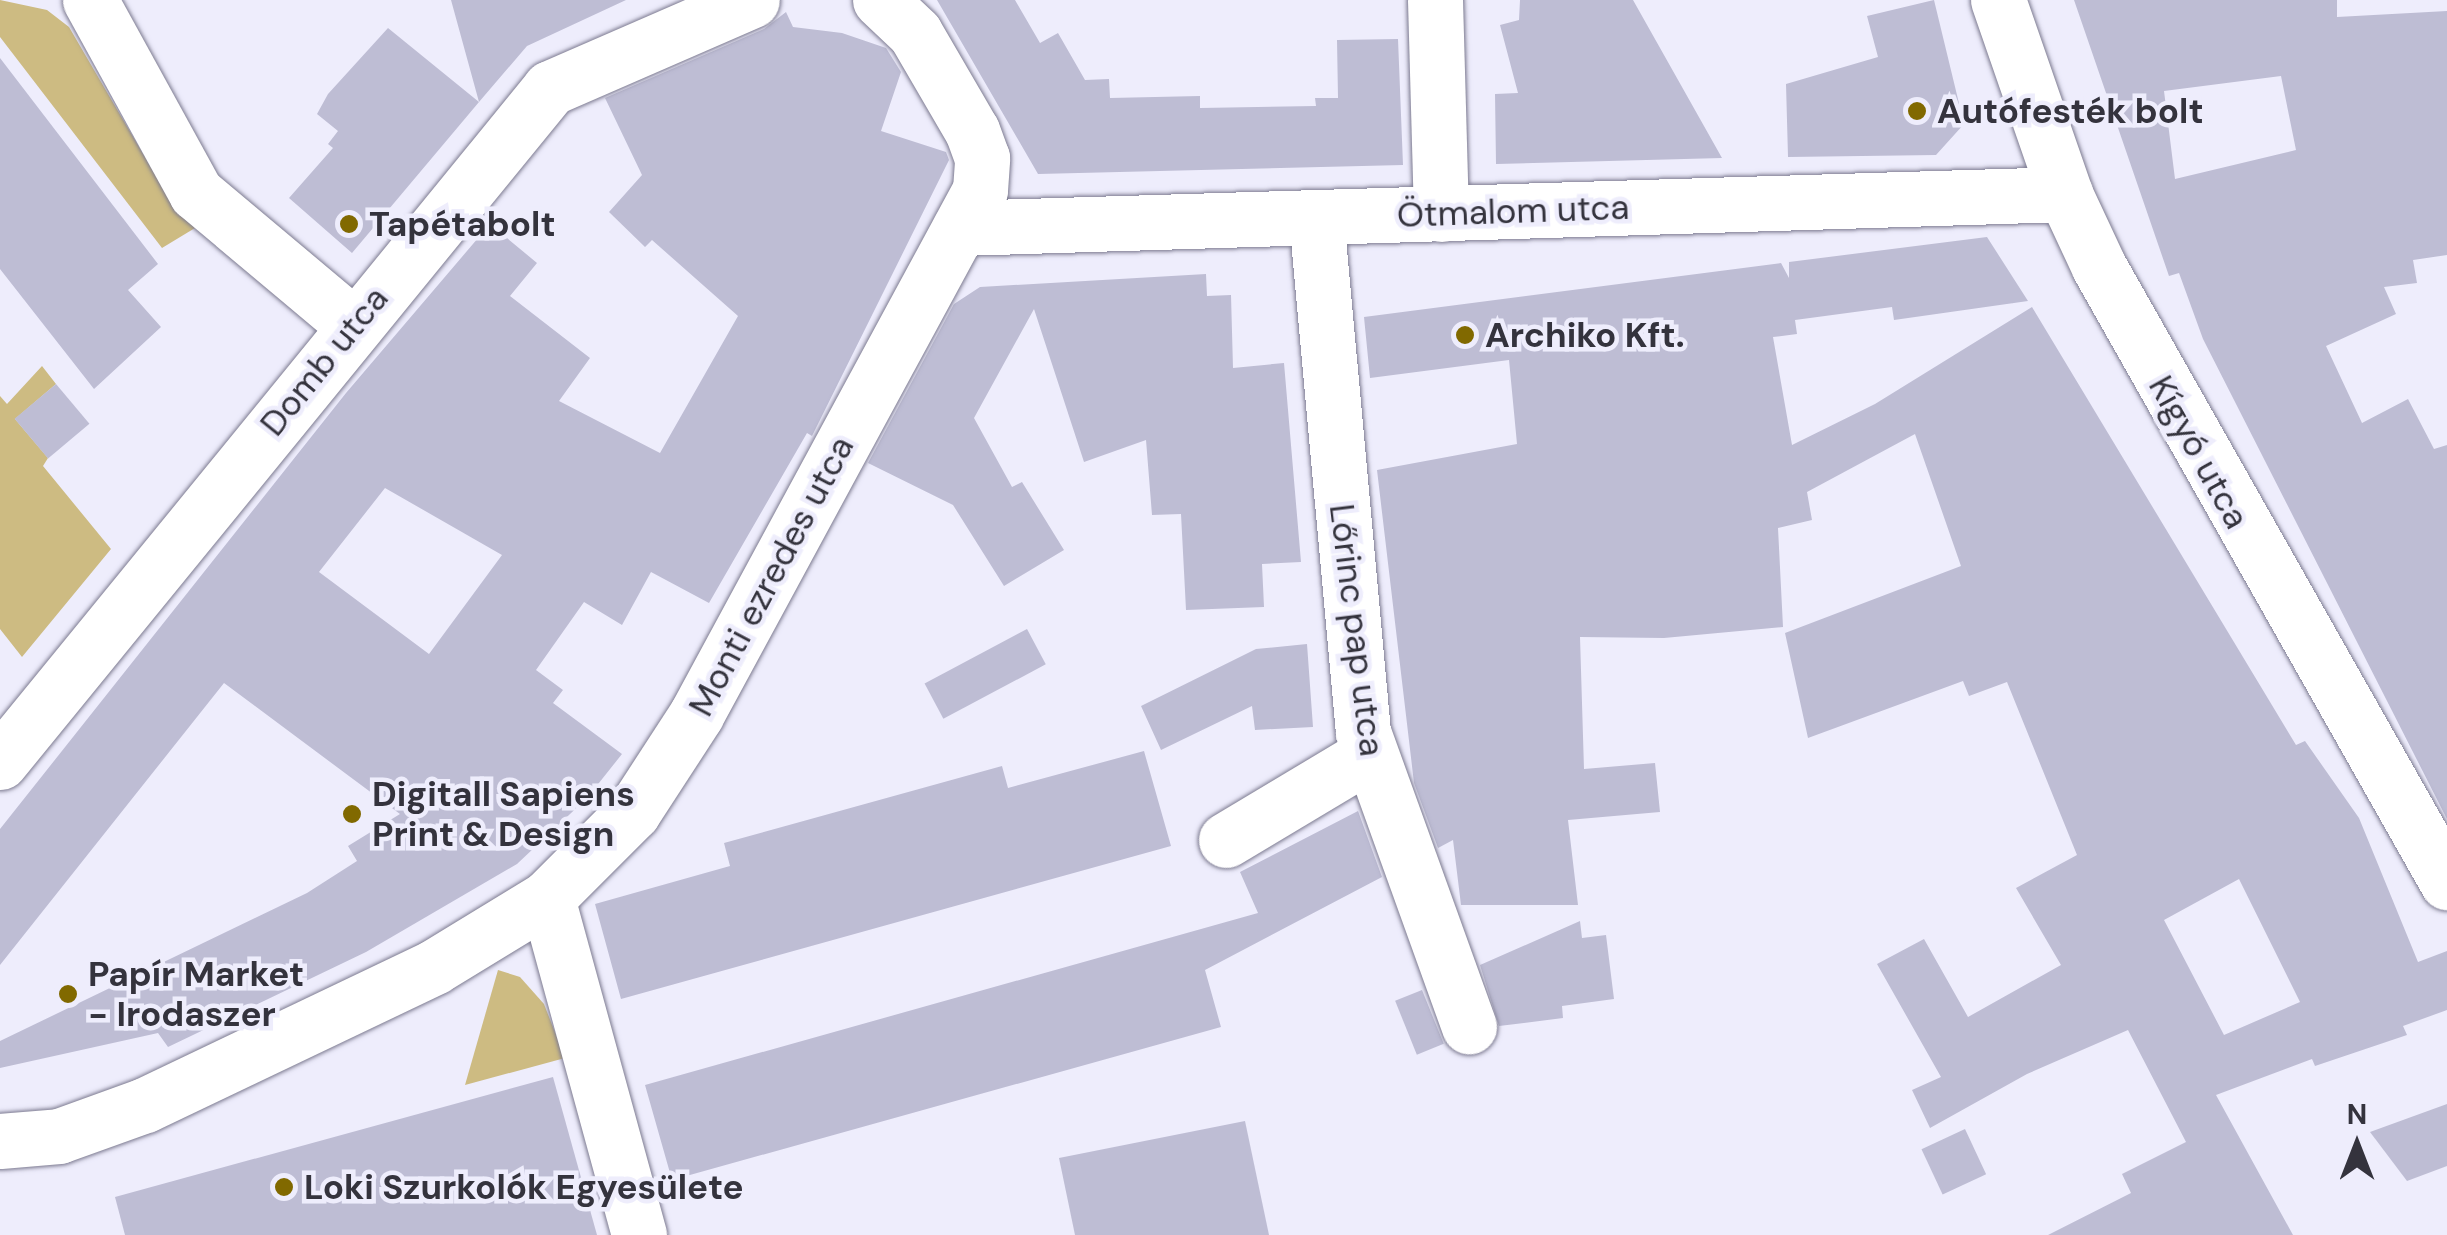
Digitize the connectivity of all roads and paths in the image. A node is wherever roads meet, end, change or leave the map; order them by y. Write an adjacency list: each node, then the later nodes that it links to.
1 (90, 0): 10 (street)
2 (752, 0): 10 (street, Domb utca)
3 (880, 0): 9 (street)
4 (1435, 0): 7 (street)
5 (1998, 0): 6 (street, Kígyó utca)
6 (2065, 194): 7 (street, Ötmalom utca); 14 (street, Kígyó utca)
7 (1441, 214): 8 (street, Ötmalom utca)
8 (1316, 217): 9 (street, Ötmalom utca); 11 (street, Lőrinc pap utca)
9 (960, 228): 15 (street, Monti ezredes utca)
10 (352, 324): 12 (street, Domb utca)
11 (1368, 754): 13 (street); 16 (street, Lőrinc pap utca)
12 (0, 762)
13 (1226, 840)
14 (2447, 882)
15 (547, 898): 17 (street, Monti ezredes utca); 18 (street)
16 (1469, 1027)
17 (0, 1142)
18 (639, 1235)

